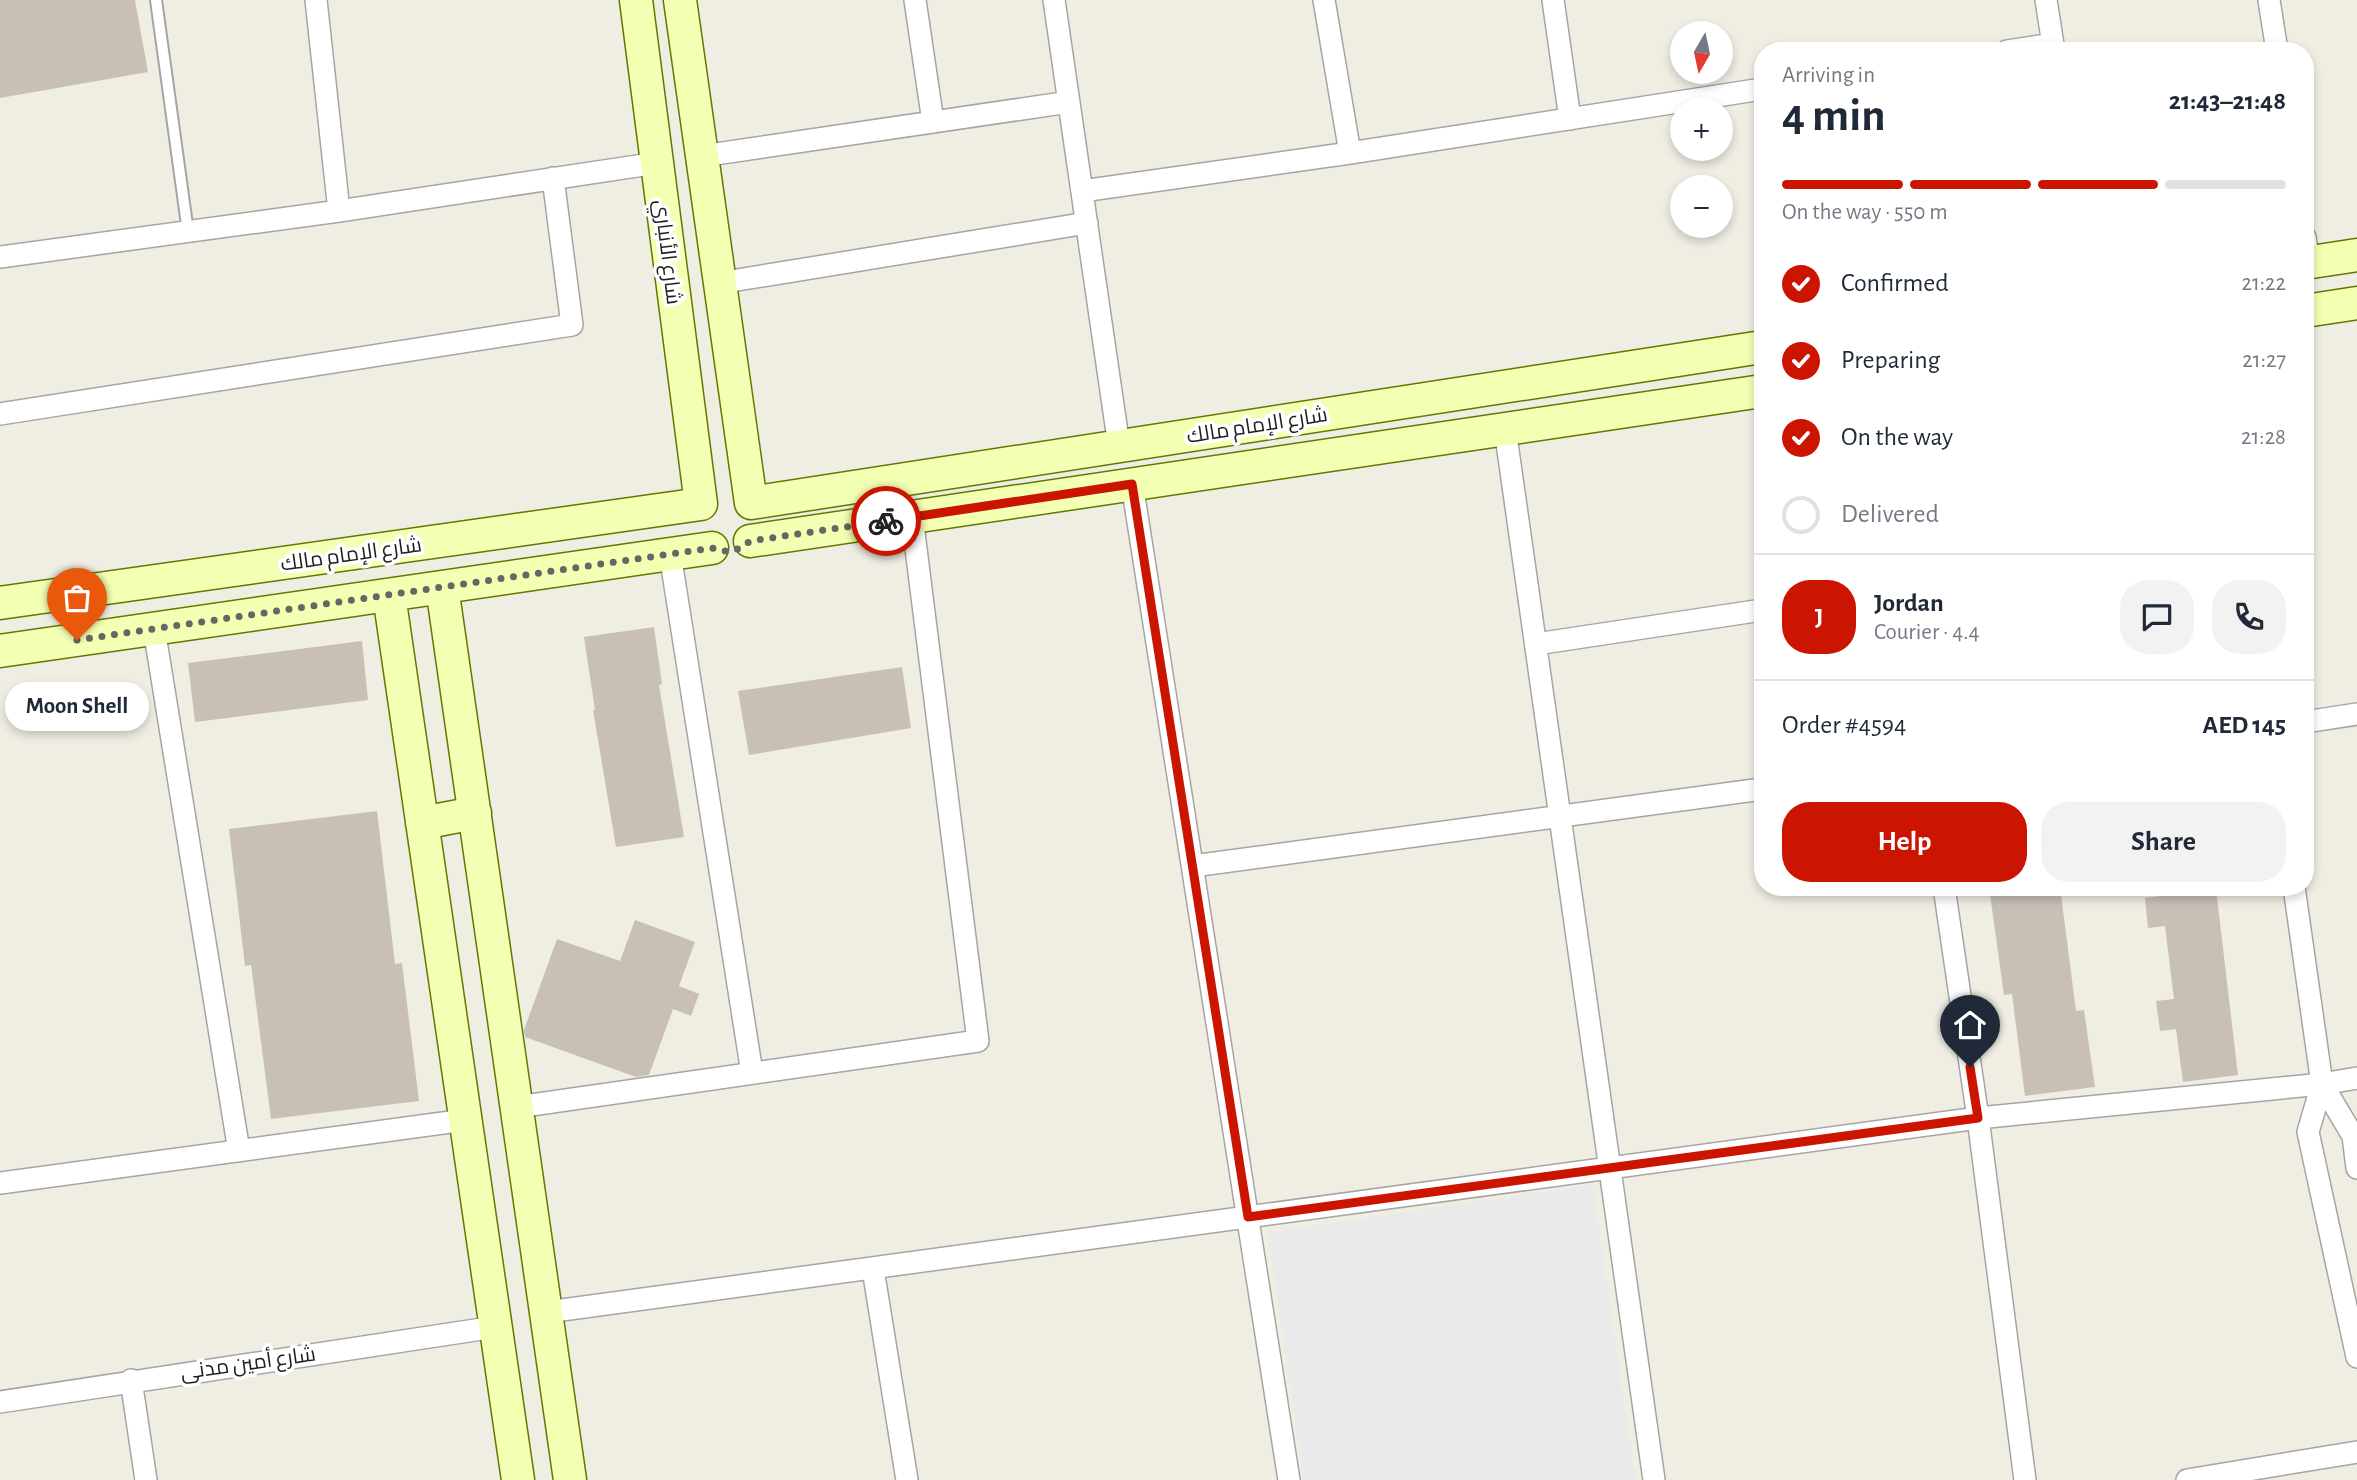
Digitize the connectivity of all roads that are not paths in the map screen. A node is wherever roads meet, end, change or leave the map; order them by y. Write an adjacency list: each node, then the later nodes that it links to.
1 (156, 0): 24 (lane)
2 (316, 0): 22 (street)
3 (636, 0): 19 (street, شارع الأنباري)
4 (680, 0): 18 (street)
5 (915, 0): 16 (street)
6 (1054, 0): 14 (street)
7 (1324, 0): 17 (street)
8 (1553, 0): 15 (street)
9 (2046, 0): 11 (street)
10 (2269, 0): 12 (street)
11 (2052, 42)
12 (2276, 42)
13 (1754, 90): 15 (street)
14 (1069, 102): 16 (street); 21 (street)
15 (1570, 119): 17 (street)
16 (933, 122): 18 (street)
17 (1350, 153): 21 (street)
18 (702, 156): 28 (street)
19 (657, 163): 20 (street); 40 (street, شارع الأنباري)
20 (553, 178): 22 (street); 35 (street)
21 (1082, 191): 23 (street)
22 (339, 211): 24 (street)
23 (1087, 223): 28 (street); 37 (street)
24 (188, 232): 27 (street)
25 (2314, 254): 26 (street)
26 (2357, 255)
27 (0, 257)
28 (719, 283): 39 (street)
29 (2357, 303): 30 (street)
30 (2314, 310)
31 (1754, 348): 32 (street, شارع الإمام مالك)
32 (1682, 359): 34 (street); 37 (street, شارع الإمام مالك)
33 (1754, 392): 34 (street, شارع الإمام مالك)
34 (1688, 402): 36 (street, شارع الإمام مالك)
35 (0, 414)
36 (1505, 429): 38 (street, شارع الإمام مالك); 50 (street)
37 (1119, 446): 39 (street, شارع الإمام مالك)
38 (1132, 484): 41 (street, شارع الإمام مالك); 58 (street)
39 (751, 503): 40 (street); 42 (street)
40 (701, 504): 43 (street); 47 (street, شارع الإمام مالك)
41 (912, 517): 42 (street, شارع الإمام مالك); 61 (street)
42 (750, 541): 43 (street)
43 (712, 548): 44 (street)
44 (670, 554): 45 (street); 61 (street)
45 (443, 587): 46 (street); 55 (street)
46 (388, 595): 49 (street); 57 (street)
47 (0, 603)
48 (1754, 611): 50 (street)
49 (155, 629): 51 (street); 67 (street)
50 (1536, 644): 56 (street)
51 (0, 652)
52 (2357, 714): 53 (street)
53 (2314, 721)
54 (1754, 790): 56 (street)
55 (475, 813): 57 (street); 64 (street)
56 (1561, 817): 58 (street); 68 (street)
57 (422, 823): 66 (street)
58 (1193, 866): 71 (street)
59 (1945, 896): 65 (street)
60 (2295, 896): 63 (street)
61 (752, 1073): 64 (street)
62 (2357, 1078): 63 (street)
63 (2322, 1084): 65 (street); 69 (street); 75 (street)
64 (517, 1107): 73 (street)
65 (1978, 1118): 68 (street); 85 (street)
66 (465, 1120): 67 (street); 74 (street)
67 (239, 1151): 70 (street)
68 (1611, 1168): 71 (street); 84 (street)
69 (2357, 1168)
70 (0, 1183)
71 (1248, 1217): 72 (street); 83 (street)
72 (873, 1269): 73 (street); 82 (street)
73 (547, 1312): 81 (street)
74 (495, 1327): 76 (street, شارع أمين مدنى); 80 (street)
75 (2357, 1357)
76 (131, 1380): 77 (street, شارع أمين مدنى); 79 (street)
77 (0, 1402)
78 (2357, 1451): 86 (street)
79 (146, 1480)
80 (518, 1480)
81 (570, 1480)
82 (907, 1480)
83 (1289, 1480)
84 (1654, 1480)
85 (2025, 1480)
86 (2186, 1480)

